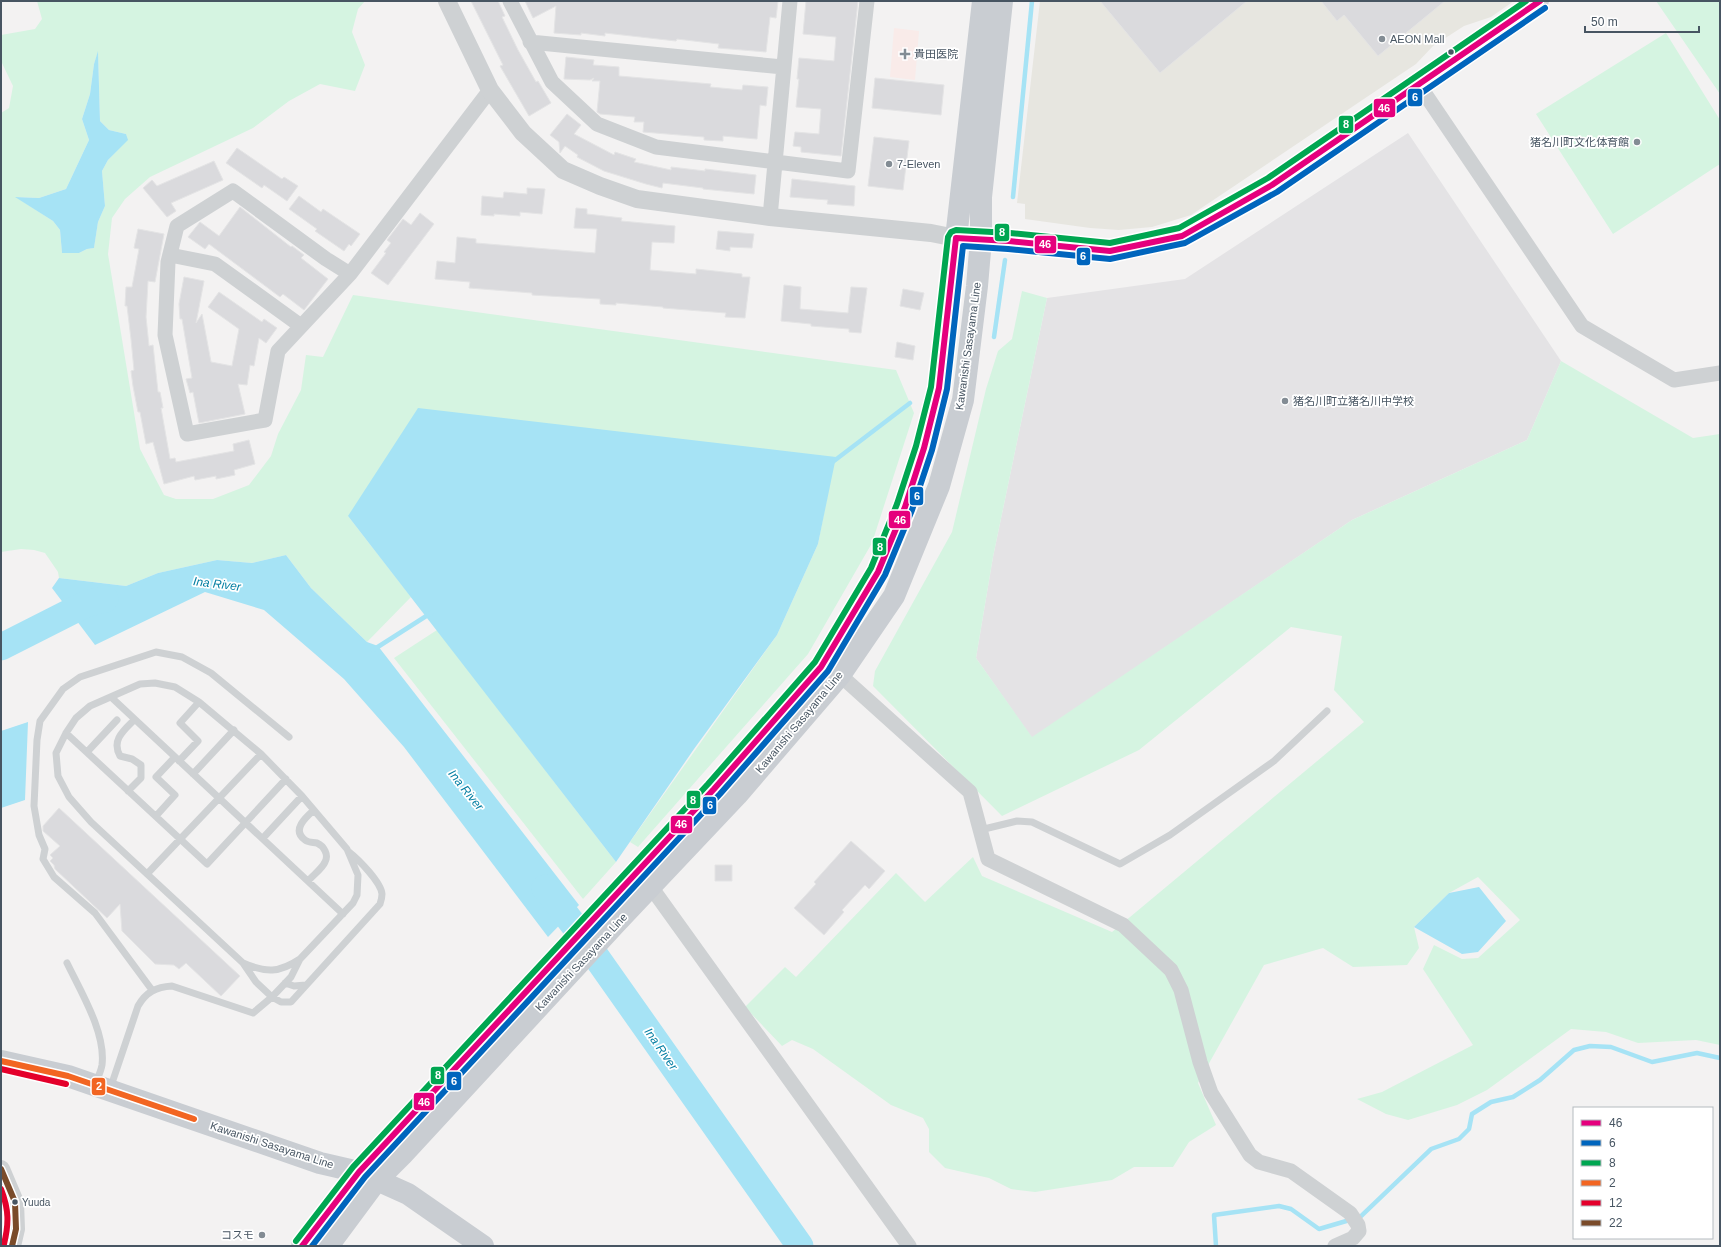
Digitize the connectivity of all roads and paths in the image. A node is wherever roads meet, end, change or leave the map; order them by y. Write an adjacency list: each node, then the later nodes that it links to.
1 (447, 1): 11 (street)
2 (510, 1): 8 (street)
3 (790, 1): 9 (street)
4 (867, 1): 12 (street)
5 (983, 1): 14 (main road, Kawanishi Sasayama Line)
6 (1002, 1): 15 (main road, Kawanishi Sasayama Line)
7 (1540, 1): 10 (street)
8 (530, 42): 9 (street); 12 (street)
9 (783, 67): 12 (street)
10 (1419, 85): 15 (street); 19 (street)
11 (490, 90): 13 (street); 17 (street)
12 (775, 162): 13 (street)
13 (770, 217): 14 (street)
14 (956, 238): 15 (street); 48 (main road, Kawanishi Sasayama Line)
15 (981, 239): 20 (main road, Kawanishi Sasayama Line)
16 (170, 255): 17 (street); 18 (street); 18 (street)
17 (350, 274): 18 (street)
18 (301, 326)
19 (1720, 373)
20 (840, 675): 40 (street); 46 (main road, Kawanishi Sasayama Line)
21 (111, 697): 22 (lane); 25 (lane); 27 (lane)
22 (199, 702): 26 (lane); 31 (lane)
23 (1327, 711): 40 (lane)
24 (117, 720): 29 (lane)
25 (134, 720): 31 (lane); 34 (lane)
26 (234, 730): 30 (lane); 32 (lane)
27 (66, 733): 29 (lane); 44 (lane)
28 (289, 737): 54 (lane)
29 (86, 752): 34 (lane)
30 (261, 754): 33 (lane); 36 (lane)
31 (177, 759): 32 (lane); 38 (lane)
32 (192, 774): 36 (lane)
33 (286, 779): 35 (lane); 39 (lane)
34 (128, 791): 38 (lane)
35 (302, 796): 37 (lane); 41 (lane)
36 (219, 798): 39 (lane); 42 (lane)
37 (314, 810): 43 (lane); 45 (lane)
38 (156, 816): 42 (lane)
39 (246, 822): 41 (lane); 42 (lane)
40 (980, 830): 65 (street)
41 (263, 838): 45 (lane)
42 (180, 839): 44 (lane)
43 (347, 849): 47 (lane); 53 (lane)
44 (147, 874): 51 (lane)
45 (308, 881): 47 (lane)
46 (651, 887): 48 (main road, Kawanishi Sasayama Line); 64 (street)
47 (343, 914): 49 (lane)
48 (610, 915): 59 (main road, Kawanishi Sasayama Line); 59 (main road, Kawanishi Sasayama Line)
49 (300, 959): 51 (lane); 52 (lane)
50 (67, 963): 57 (lane)
51 (243, 963): 55 (lane)
52 (285, 983): 53 (lane); 55 (lane)
53 (306, 985): 55 (lane)
54 (152, 990): 55 (lane); 57 (lane)
55 (272, 997)
56 (1, 1061): 57 (main road, Kawanishi Sasayama Line)
57 (102, 1088): 59 (main road, Kawanishi Sasayama Line)
58 (1, 1169): 60 (street)
59 (368, 1176): 61 (main road); 62 (main road); 63 (main road, Kawanishi Sasayama Line)
60 (12, 1246)
61 (302, 1246)
62 (328, 1246)
63 (484, 1246)
64 (909, 1246)
65 (1335, 1246)

